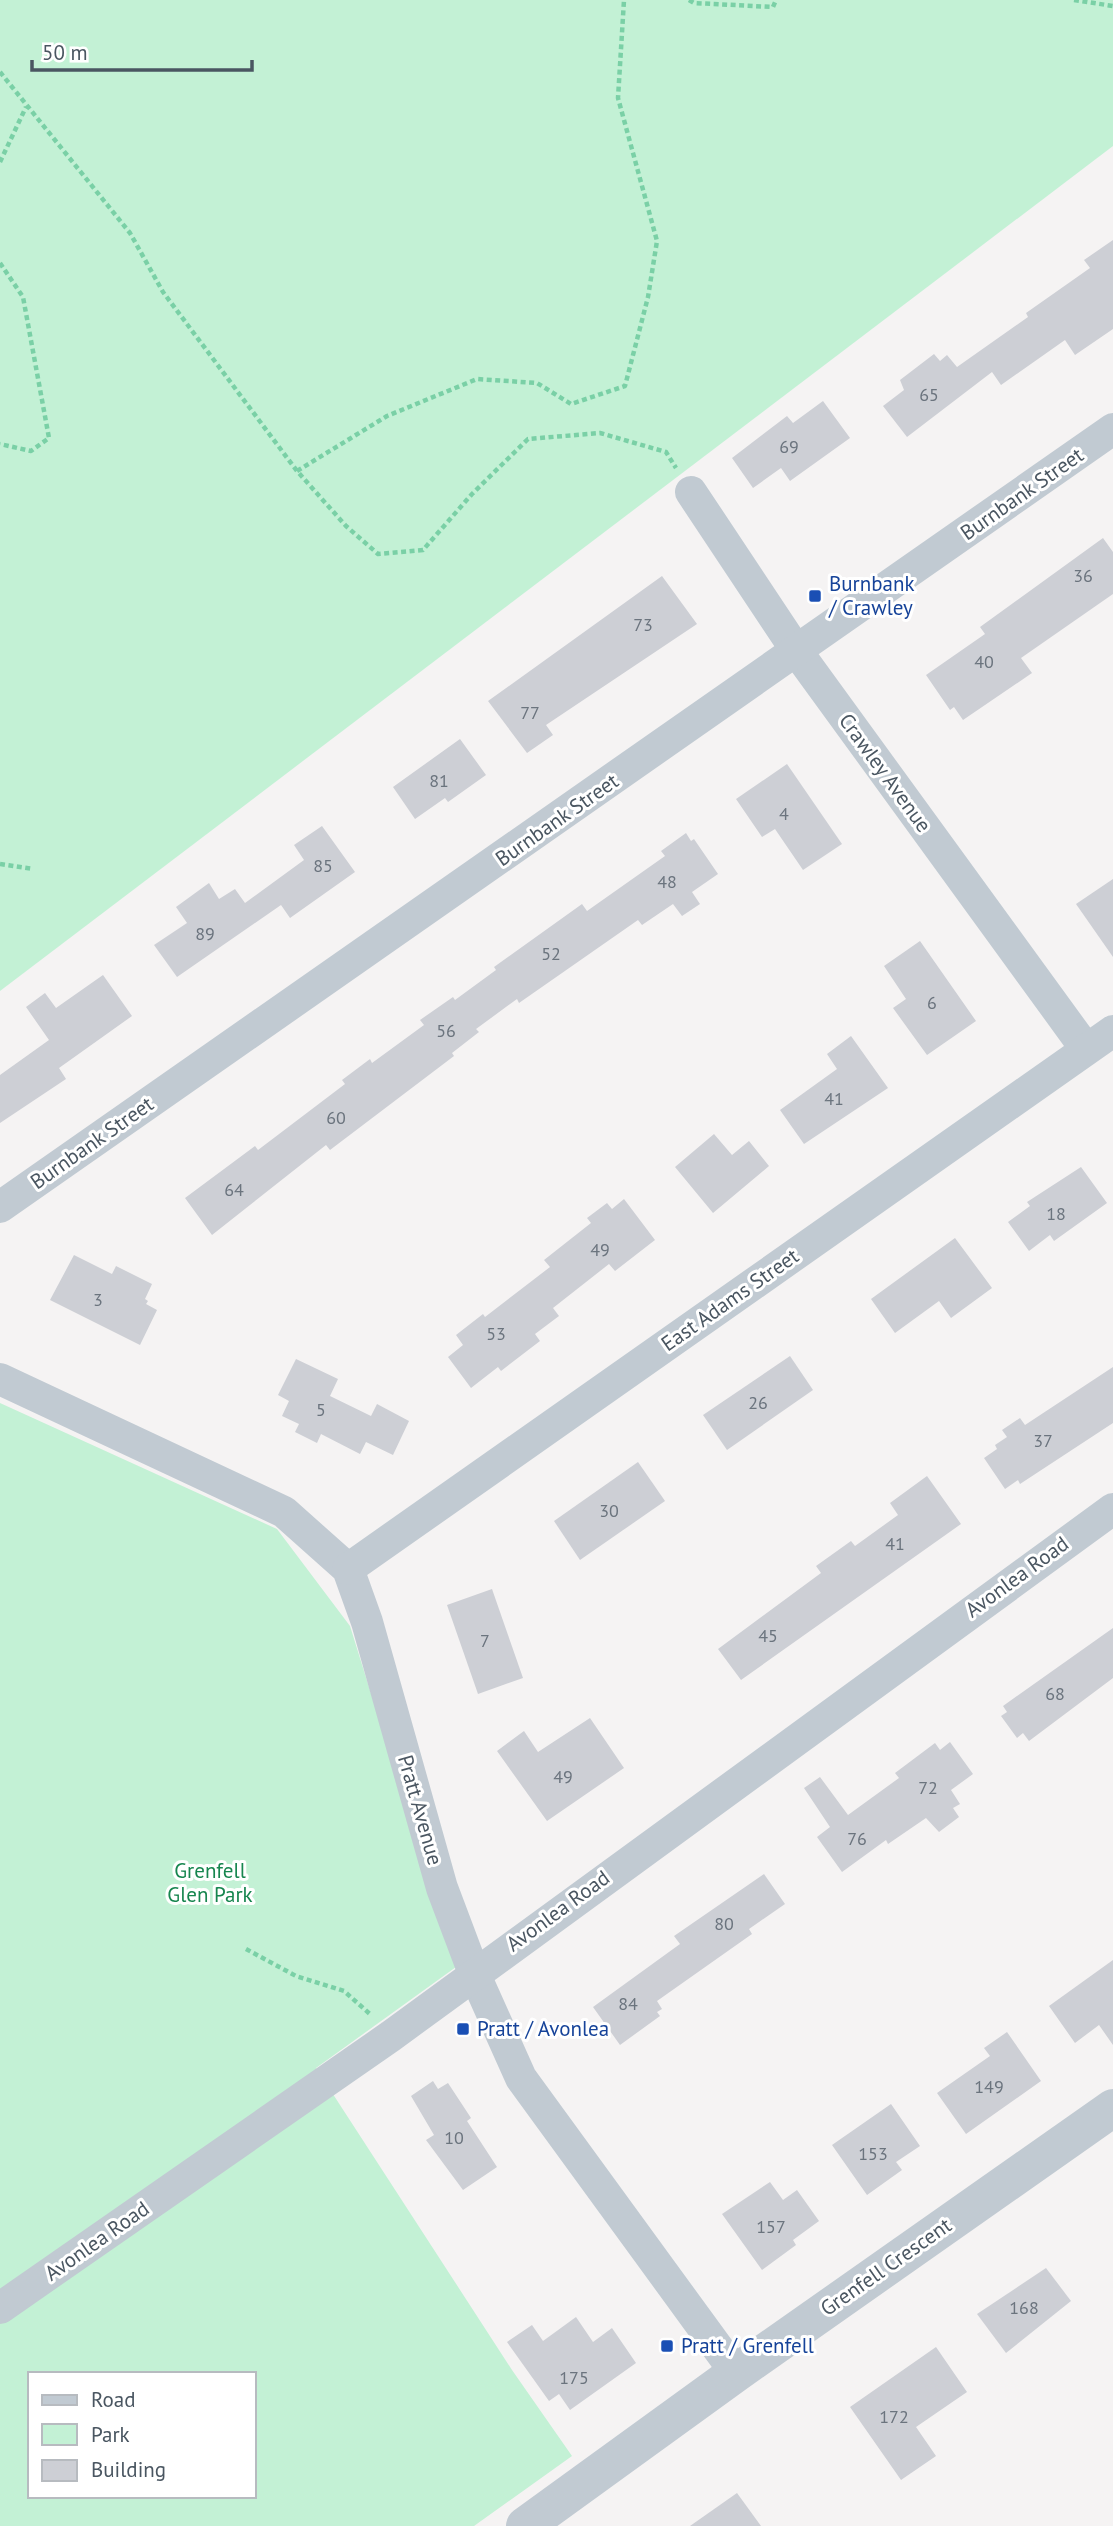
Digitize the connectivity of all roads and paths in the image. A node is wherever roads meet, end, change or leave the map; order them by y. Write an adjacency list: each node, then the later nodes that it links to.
1 (624, 0): 14 (path)
2 (689, 0): 3 (path)
3 (776, 0)
4 (1074, 0): 5 (path)
5 (1113, 6)
6 (0, 72): 7 (path)
7 (26, 107): 9 (path); 14 (path)
8 (0, 143): 9 (path)
9 (9, 146): 10 (path)
10 (0, 162)
11 (0, 263): 13 (path)
12 (1113, 429): 16 (street, Burnbank Street)
13 (0, 444)
14 (297, 471): 15 (path)
15 (691, 492): 16 (street, Crawley Avenue)
16 (798, 653): 20 (street, Crawley Avenue); 21 (street, Burnbank Street)
17 (0, 864): 18 (path)
18 (33, 869)
19 (1113, 1031): 20 (street, East Adams Street)
20 (1086, 1049): 24 (street, East Adams Street)
21 (0, 1207)
22 (0, 1379): 24 (street, Pratt Avenue)
23 (1113, 1509): 26 (street, Avonlea Road)
24 (348, 1569): 26 (street, Pratt Avenue)
25 (247, 1949): 27 (path)
26 (474, 1973): 27 (street, Avonlea Road); 30 (street, Pratt Avenue)
27 (391, 2036): 29 (street, Avonlea Road)
28 (1113, 2108): 30 (street, Grenfell Crescent)
29 (0, 2308)
30 (736, 2373): 31 (street, Grenfell Crescent)
31 (525, 2526)

